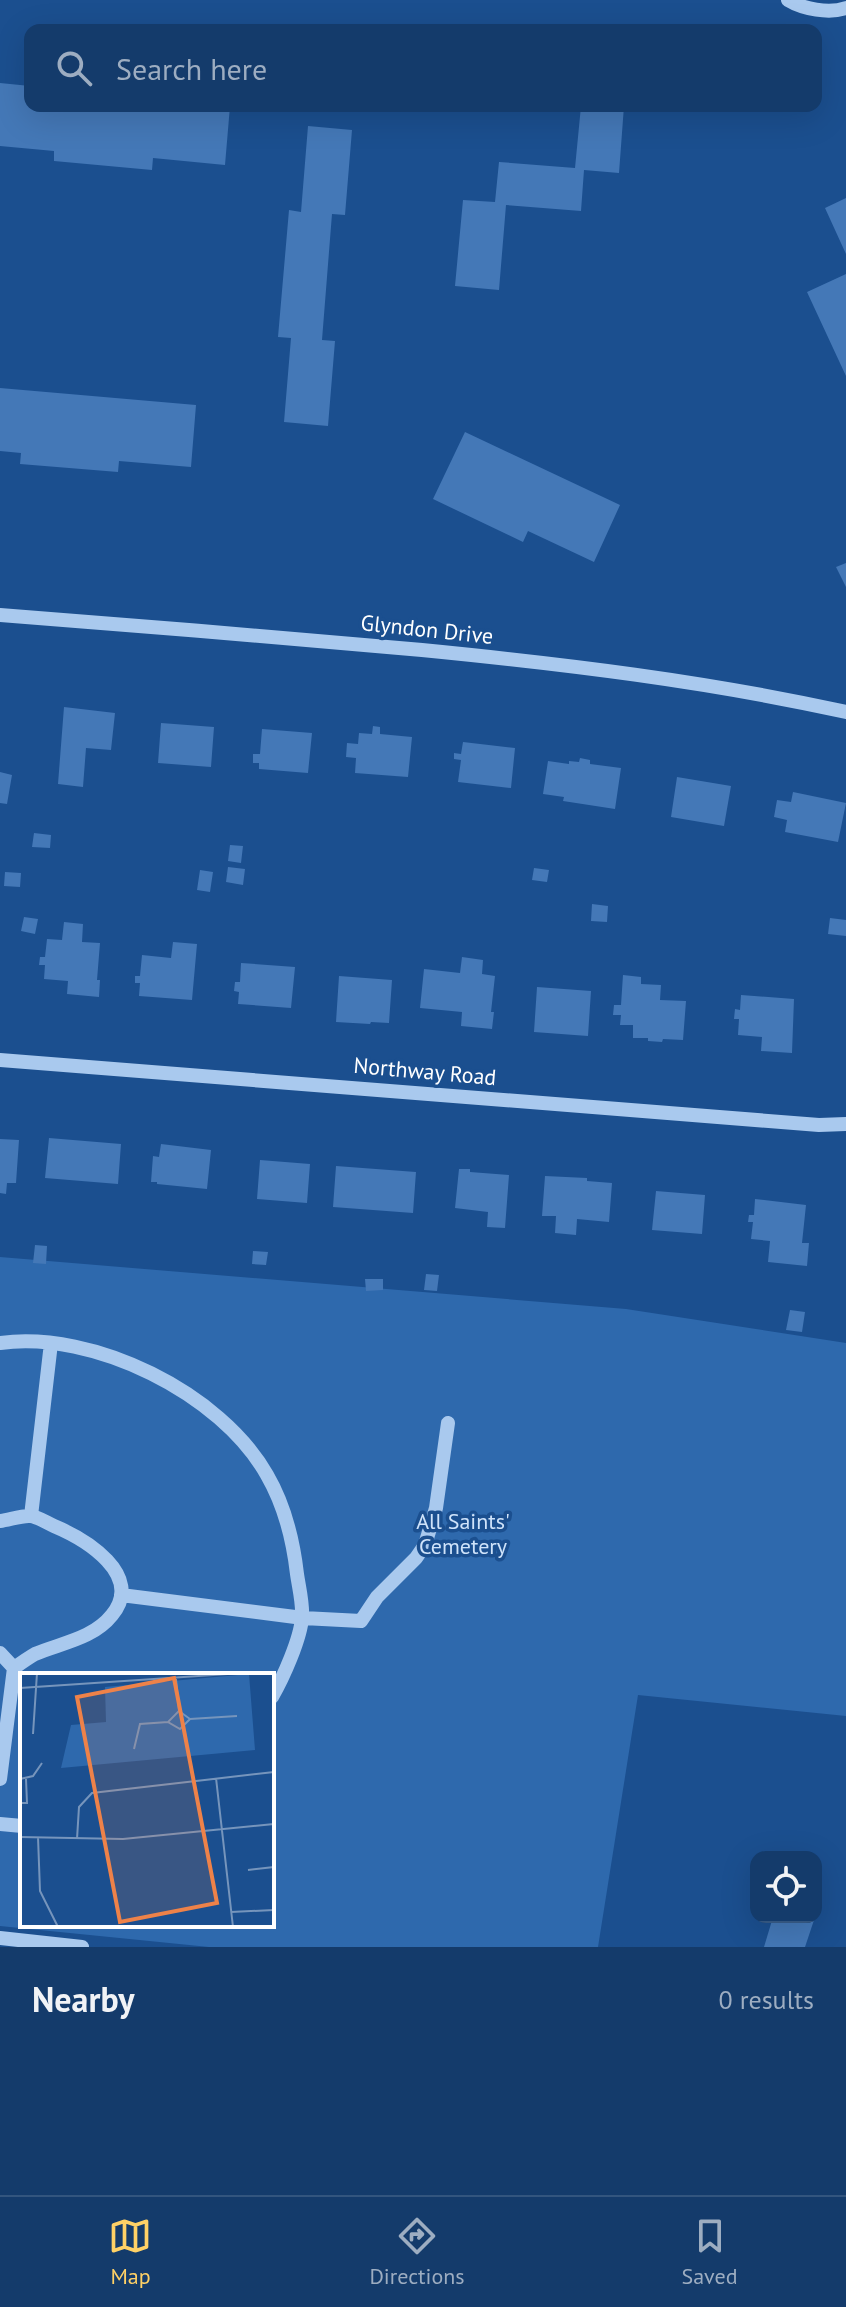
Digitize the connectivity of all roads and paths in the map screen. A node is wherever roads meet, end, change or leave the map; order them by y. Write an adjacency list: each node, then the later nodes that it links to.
1 (788, 0): 2 (street)
2 (846, 8)
3 (0, 615): 4 (street, Glyndon Drive)
4 (846, 712)
5 (0, 1060): 6 (street, Northway Road)
6 (846, 1124)
7 (0, 1343): 8 (street)
8 (51, 1343): 10 (street); 13 (street)
9 (448, 1423): 13 (street)
10 (31, 1516): 11 (street); 12 (street)
11 (0, 1521)
12 (121, 1595): 13 (street); 15 (street)
13 (303, 1618): 16 (street)
14 (0, 1653): 15 (street)
15 (14, 1668): 17 (street)
16 (274, 1693)
17 (0, 1779)
18 (0, 1824): 19 (street)
19 (20, 1826)
20 (0, 1938): 21 (street)
21 (82, 1947)

